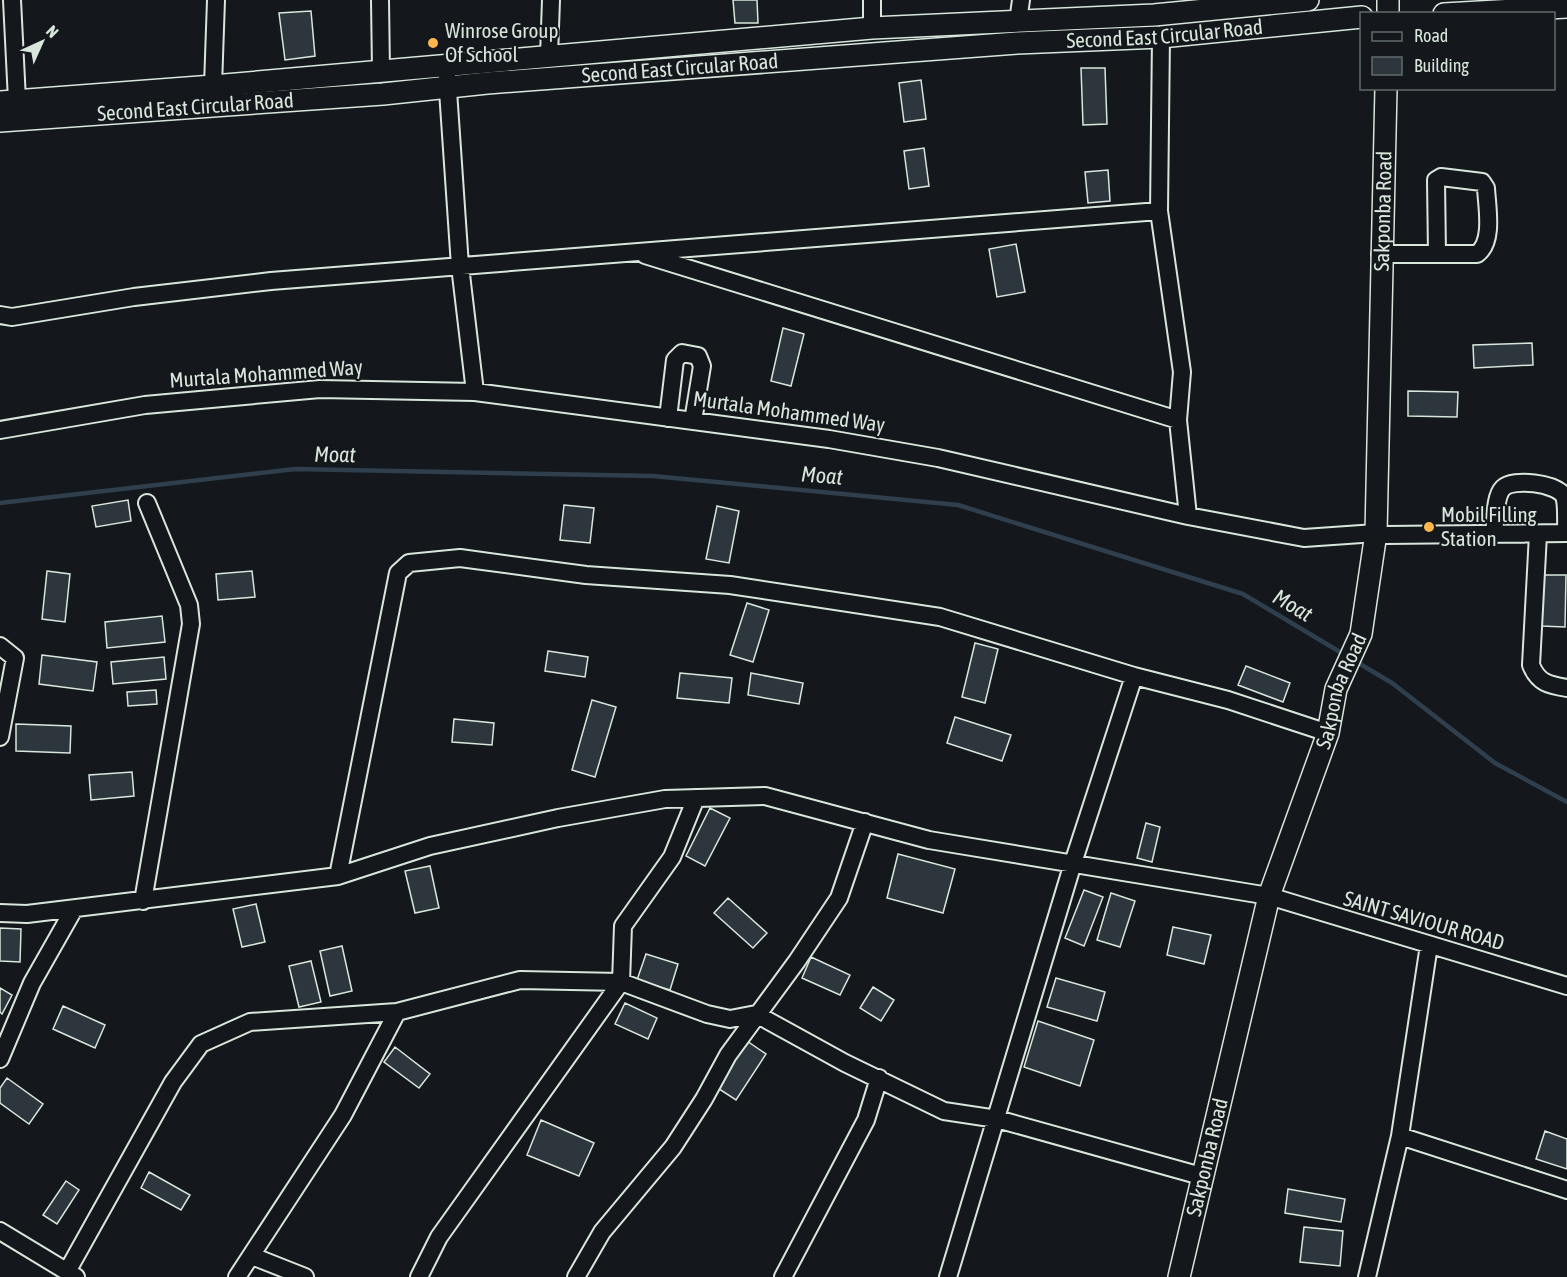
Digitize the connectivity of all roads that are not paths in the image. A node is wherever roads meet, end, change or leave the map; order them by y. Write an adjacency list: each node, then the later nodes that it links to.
1 (12, 0): 18 (street)
2 (216, 0): 15 (street)
3 (380, 0): 14 (street)
4 (551, 0): 12 (street)
5 (872, 0): 10 (street)
6 (1021, 0): 9 (street)
7 (1308, 0): 9 (main road, Second East Circular Road)
8 (1360, 17): 11 (main road, Second East Circular Road)
9 (1018, 22): 10 (main road, Second East Circular Road)
10 (872, 27): 12 (main road, Second East Circular Road)
11 (1161, 37): 16 (main road, Second East Circular Road); 20 (street)
12 (549, 56): 13 (main road, Second East Circular Road)
13 (446, 64): 14 (main road, Second East Circular Road); 16 (street)
14 (381, 70): 15 (main road, Second East Circular Road)
15 (213, 86): 18 (main road, Second East Circular Road)
16 (448, 87): 19 (main road, Second East Circular Road); 24 (street)
17 (1386, 90): 22 (main road, Sakponba Road)
18 (8, 101)
19 (0, 121)
20 (1159, 210): 21 (street); 28 (street)
21 (636, 252): 24 (street); 28 (street)
22 (1380, 254): 23 (street); 33 (main road, Sakponba Road)
23 (1437, 254): 23 (street)
24 (460, 266): 25 (street); 26 (street)
25 (0, 315)
26 (476, 392): 27 (street, Murtala Mohammed Way); 30 (street, Murtala Mohammed Way)
27 (668, 418): 29 (street, Murtala Mohammed Way); 29 (street)
28 (1178, 420): 32 (street)
29 (693, 421): 32 (street, Murtala Mohammed Way)
30 (0, 430)
31 (147, 503): 47 (street)
32 (1188, 516): 33 (street, Murtala Mohammed Way)
33 (1376, 533): 35 (street, Murtala Mohammed Way); 40 (main road, Sakponba Road)
34 (1567, 533): 35 (street); 36 (street, Murtala Mohammed Way)
35 (1494, 534): 36 (street, Murtala Mohammed Way)
36 (1538, 534): 39 (street)
37 (0, 646): 41 (street)
38 (1134, 676): 40 (street); 44 (street); 45 (street)
39 (1567, 688)
40 (1328, 733): 46 (main road, Sakponba Road)
41 (0, 737)
42 (696, 798): 43 (street, SAINT SAVIOUR ROAD); 45 (street, SAINT SAVIOUR ROAD); 51 (street)
43 (865, 822): 44 (street, SAINT SAVIOUR ROAD); 54 (street)
44 (1073, 863): 46 (street, SAINT SAVIOUR ROAD); 57 (street)
45 (338, 876): 47 (street, SAINT SAVIOUR ROAD)
46 (1269, 897): 50 (street, SAINT SAVIOUR ROAD); 59 (main road, Sakponba Road)
47 (143, 901): 48 (street, SAINT SAVIOUR ROAD)
48 (74, 909): 49 (street, SAINT SAVIOUR ROAD); 55 (street)
49 (0, 913)
50 (1429, 945): 52 (street, SAINT SAVIOUR ROAD); 58 (street)
51 (621, 981): 53 (street); 54 (street); 66 (street)
52 (1567, 986)
53 (397, 1012): 62 (street); 63 (street)
54 (756, 1014): 56 (street); 67 (street)
55 (0, 1059)
56 (879, 1078): 57 (street); 68 (street)
57 (997, 1119): 59 (street); 69 (street)
58 (1400, 1136): 60 (street); 71 (street)
59 (1201, 1176): 70 (main road, Sakponba Road)
60 (1567, 1190)
61 (0, 1231): 63 (street)
62 (252, 1256): 64 (street); 65 (street)
63 (72, 1273)
64 (237, 1277)
65 (305, 1277)
66 (419, 1277)
67 (576, 1277)
68 (783, 1277)
69 (948, 1277)
70 (1179, 1277)
71 (1367, 1277)

